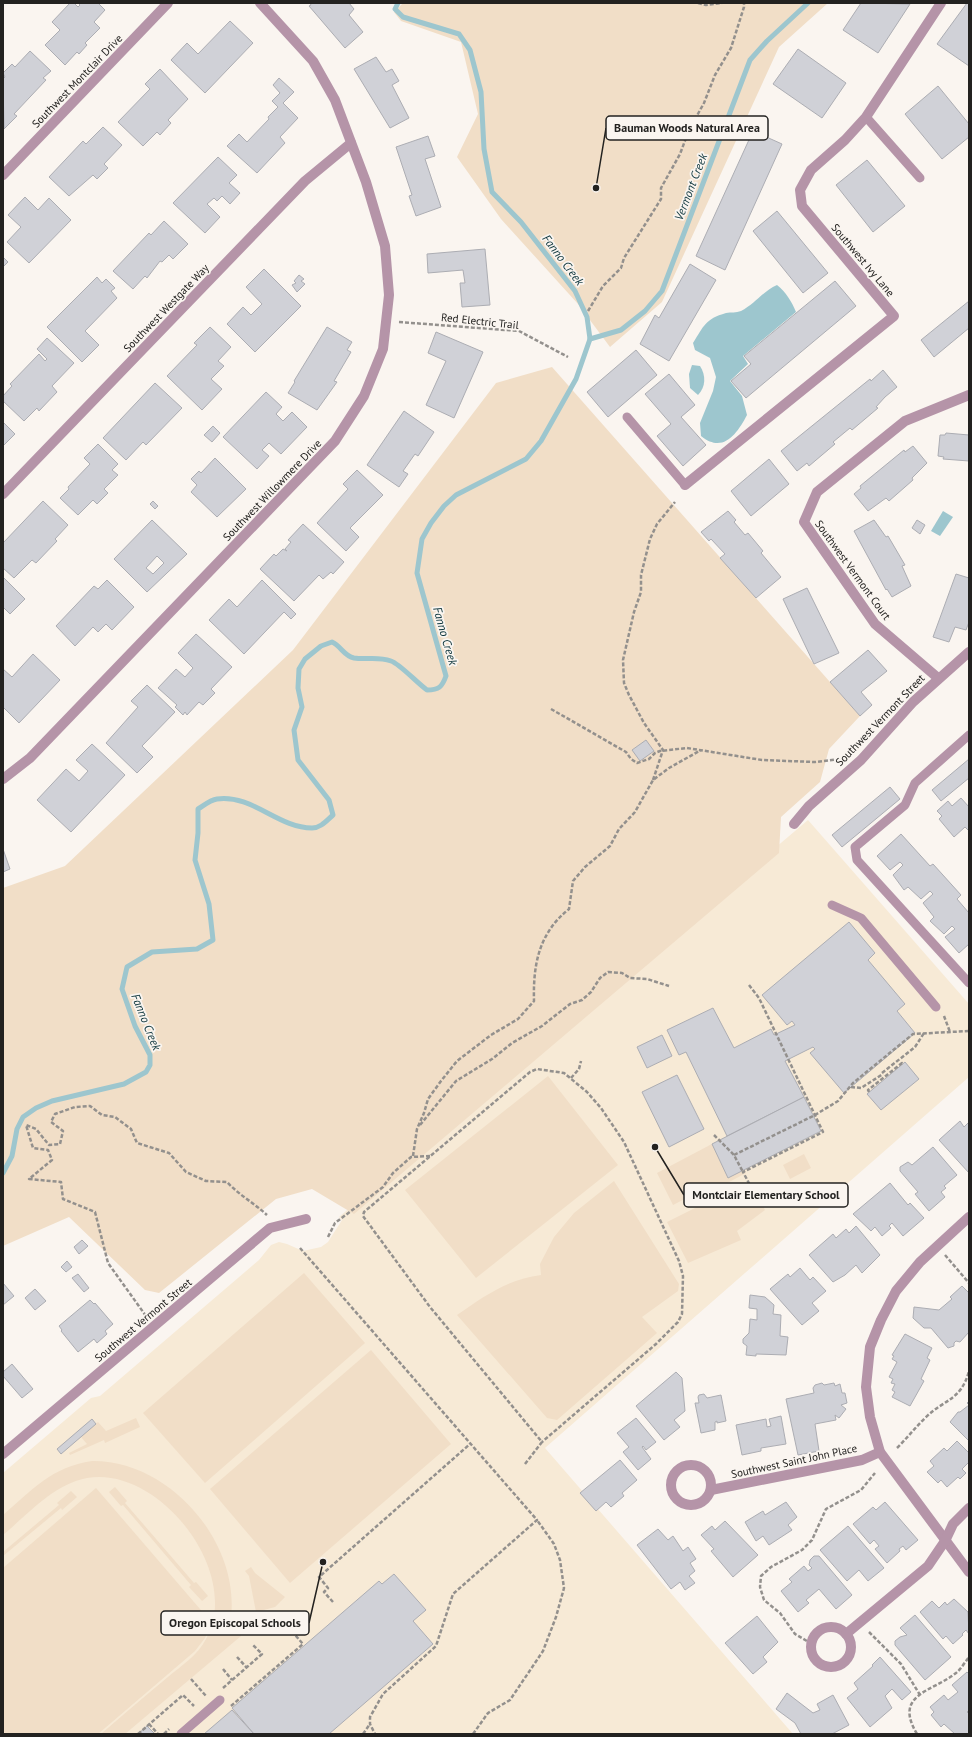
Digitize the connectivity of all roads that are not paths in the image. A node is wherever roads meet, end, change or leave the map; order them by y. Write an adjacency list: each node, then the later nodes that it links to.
1 (168, 3): 6 (street, Southwest Montclair Drive)
2 (260, 3): 5 (street, Southwest Willowmere Drive)
3 (941, 3): 4 (street, Southwest Ivy Lane)
4 (866, 117): 7 (lane); 10 (street, Southwest Ivy Lane)
5 (351, 143): 11 (street, Southwest Westgate Way); 15 (street, Southwest Willowmere Drive)
6 (3, 175)
7 (920, 178)
8 (969, 395): 13 (street, Southwest Vermont Court)
9 (626, 417): 10 (lane)
10 (685, 485)
11 (3, 494)
12 (969, 652): 13 (street, Southwest Vermont Street)
13 (938, 678): 16 (street, Southwest Vermont Street)
14 (969, 735): 18 (lane)
15 (3, 779)
16 (794, 824)
17 (832, 905): 19 (lane)
18 (969, 983)
19 (936, 1007)
20 (969, 1217): 22 (street)
21 (306, 1219): 23 (street, Southwest Vermont Street)
22 (880, 1452): 24 (street, Southwest Saint John Place); 26 (street)
23 (3, 1454)
24 (711, 1490): 24 (street)
25 (969, 1508): 26 (street)
26 (945, 1541): 27 (street); 28 (street)
27 (969, 1572)
28 (846, 1634): 28 (street)
29 (220, 1700): 30 (lane)
30 (181, 1734)

